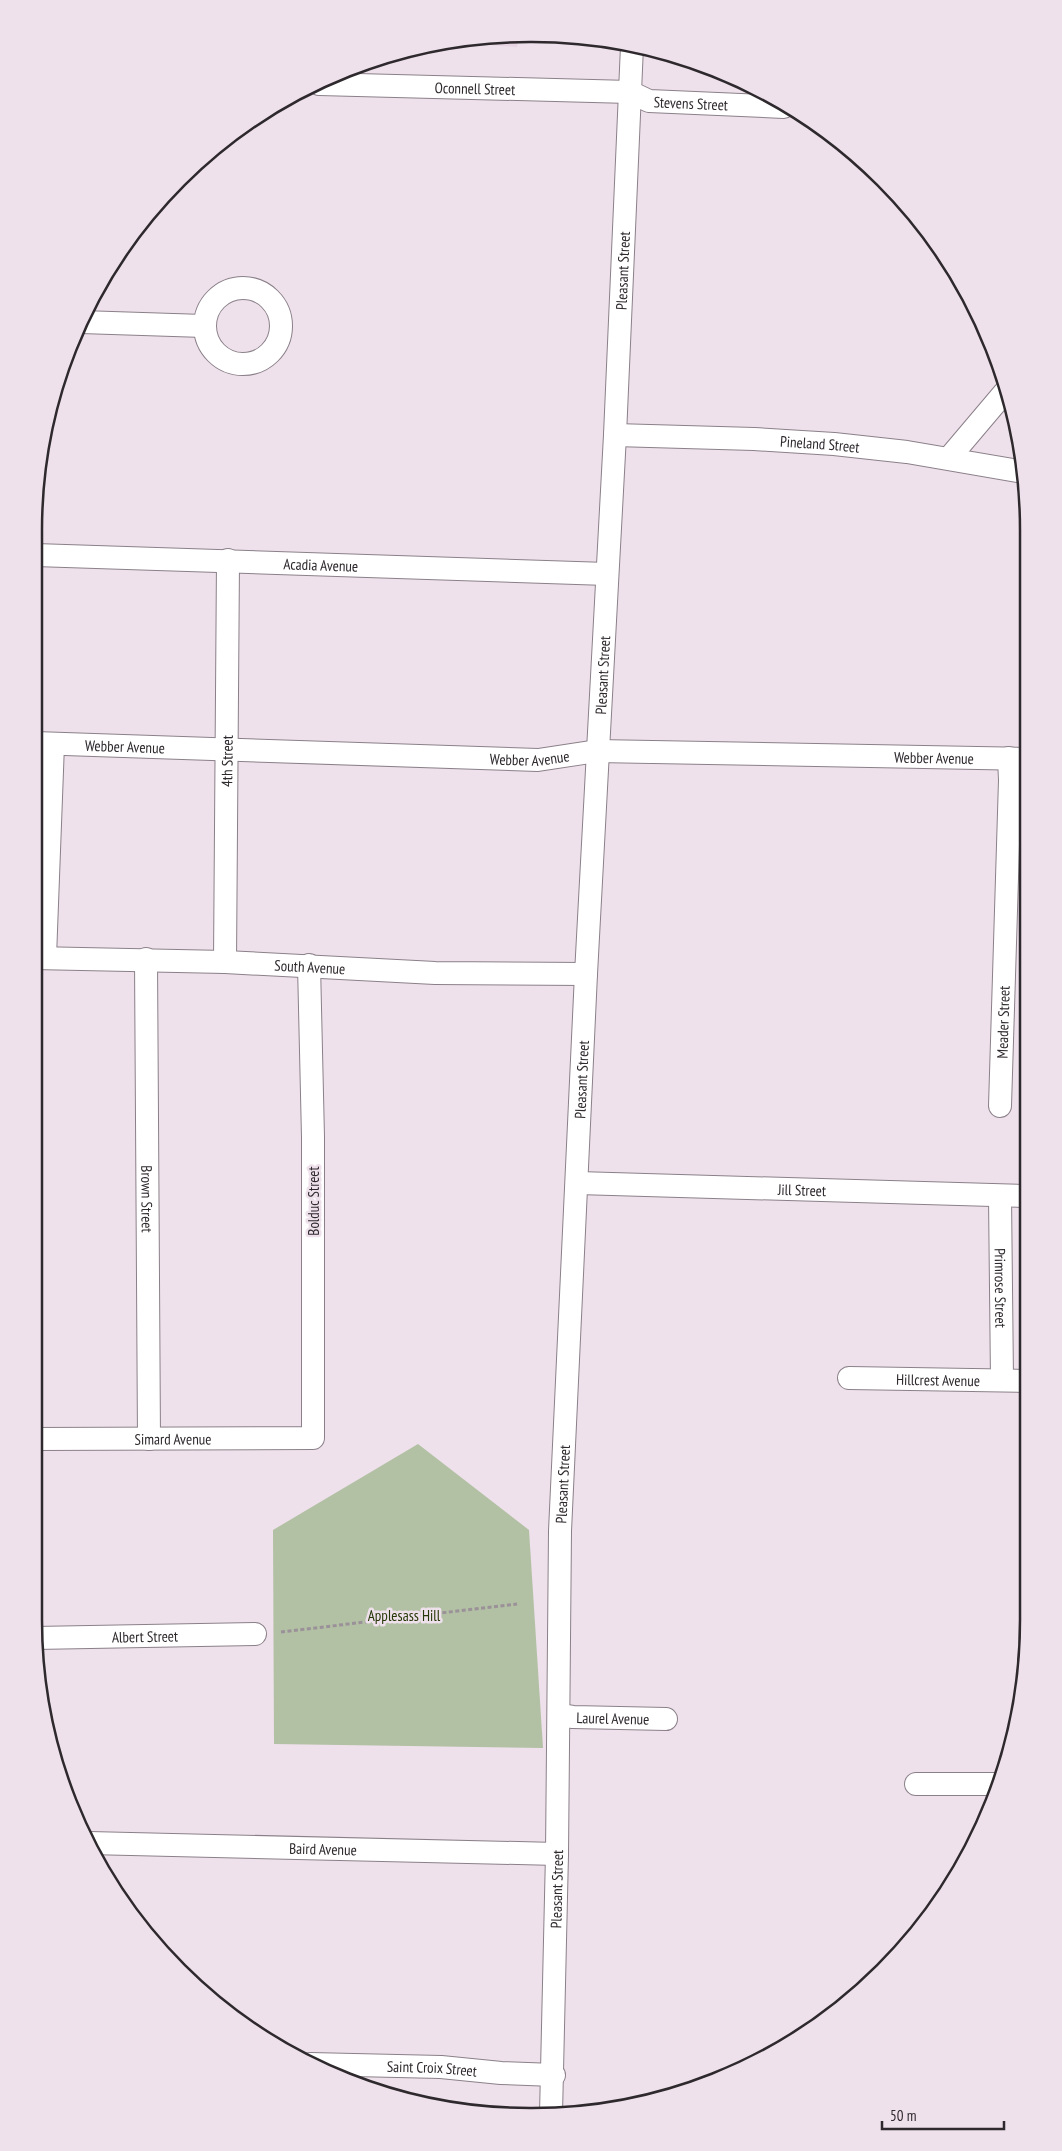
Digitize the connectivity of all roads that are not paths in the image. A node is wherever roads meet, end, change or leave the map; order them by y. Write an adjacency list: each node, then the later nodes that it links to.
1 (632, 53): 3 (street, Pleasant Street)
2 (334, 84): 3 (street, Oconnell Street)
3 (630, 92): 4 (street, Stevens Street); 8 (street, Pleasant Street)
4 (772, 107)
5 (90, 322): 6 (street)
6 (204, 326)
7 (1001, 397): 9 (street)
8 (615, 436): 9 (street, Pineland Street); 13 (street, Pleasant Street)
9 (949, 458): 10 (street, Pineland Street)
10 (1015, 470)
11 (42, 555): 12 (street, Acadia Avenue)
12 (228, 560): 13 (street, Acadia Avenue); 15 (street, 4th Street)
13 (608, 574): 16 (street, Pleasant Street)
14 (44, 744): 15 (street, Webber Avenue); 18 (street)
15 (226, 750): 16 (street, Webber Avenue); 21 (street, 4th Street)
16 (597, 751): 17 (street, Webber Avenue); 23 (street, Pleasant Street)
17 (1017, 758): 24 (street, Meader Street)
18 (42, 850)
19 (42, 957): 20 (street, South Avenue)
20 (146, 959): 21 (street, South Avenue); 33 (street, Brown Street)
21 (225, 962): 22 (street, South Avenue)
22 (309, 965): 23 (street, South Avenue); 31 (street, Bolduc Street)
23 (586, 974): 25 (street, Pleasant Street)
24 (1000, 1106)
25 (578, 1183): 26 (street, Jill Street); 36 (street, Pleasant Street)
26 (1000, 1196): 27 (street, Jill Street); 29 (street, Primrose Street)
27 (1020, 1196)
28 (849, 1378): 29 (street, Hillcrest Avenue)
29 (1002, 1380): 30 (street, Hillcrest Avenue)
30 (1020, 1381)
31 (313, 1438): 33 (street, Simard Avenue)
32 (42, 1439): 33 (street, Simard Avenue)
33 (149, 1439)
34 (255, 1634): 35 (street, Albert Street)
35 (43, 1638)
36 (559, 1714): 37 (street, Laurel Avenue); 41 (street, Pleasant Street)
37 (666, 1719)
38 (916, 1784): 39 (street)
39 (991, 1784)
40 (97, 1843): 41 (street, Baird Avenue)
41 (558, 1854): 43 (street, Pleasant Street)
42 (329, 2064): 43 (street, Saint Croix Street)
43 (554, 2075): 44 (street, Pleasant Street)
44 (552, 2107)

